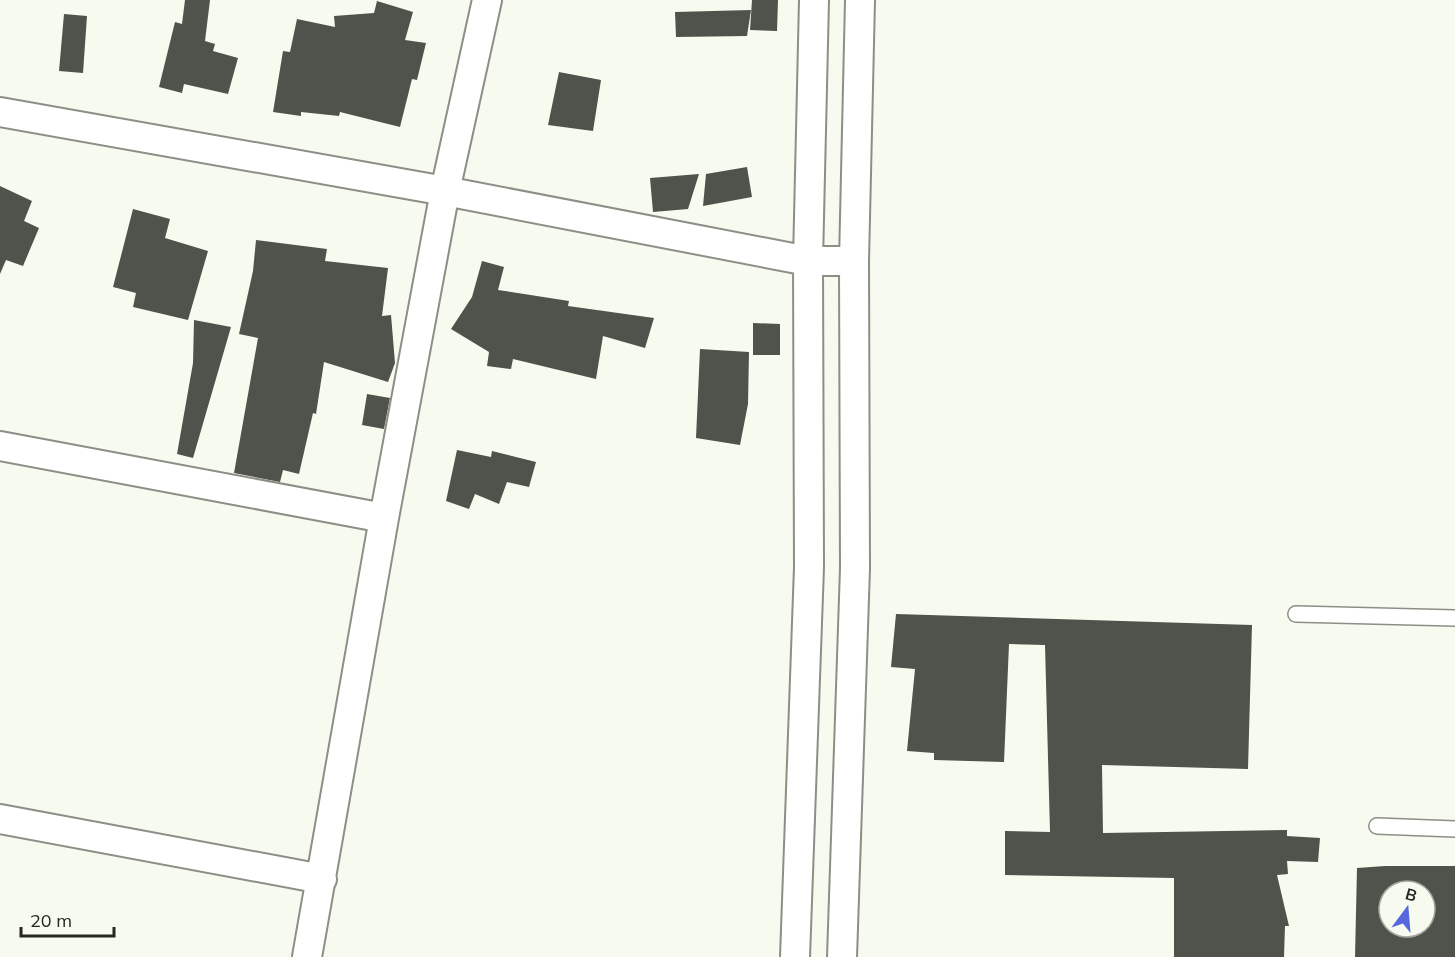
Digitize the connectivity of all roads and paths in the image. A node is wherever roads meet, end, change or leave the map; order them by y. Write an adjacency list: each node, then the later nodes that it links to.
1 (487, 0): 5 (street)
2 (814, 0): 6 (street)
3 (860, 0): 7 (street)
4 (0, 112): 5 (street)
5 (445, 191): 6 (street); 9 (street)
6 (808, 261): 7 (street); 17 (street)
7 (854, 261): 18 (street)
8 (0, 446): 9 (street)
9 (384, 518): 15 (street)
10 (1296, 614): 11 (lane)
11 (1455, 618)
12 (0, 819): 15 (street)
13 (1377, 826): 14 (lane)
14 (1455, 829)
15 (322, 879): 16 (street)
16 (307, 957)
17 (795, 957)
18 (842, 957)

